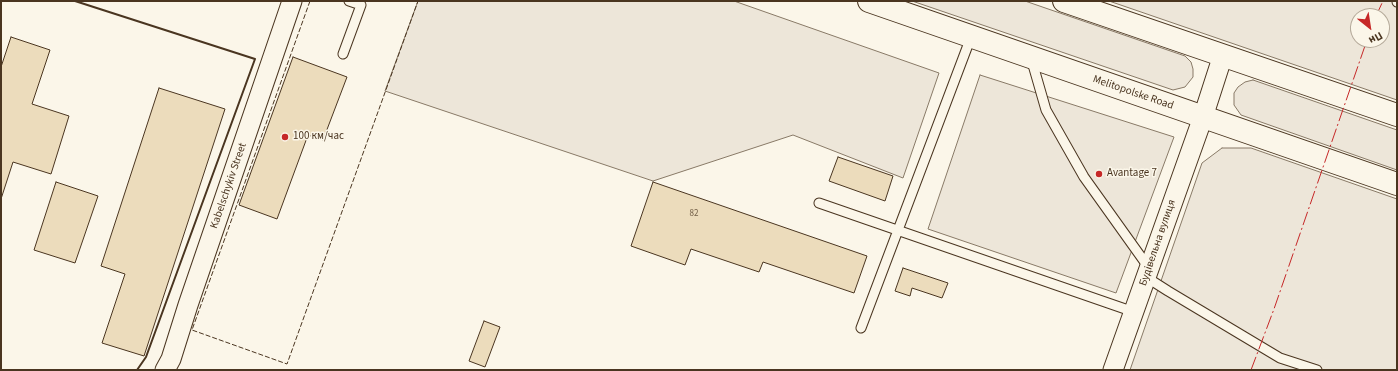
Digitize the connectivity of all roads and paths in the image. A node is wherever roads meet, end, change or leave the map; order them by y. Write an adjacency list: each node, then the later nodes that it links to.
1 (292, 1): 17 (street, Kabelschykiv Street)
2 (349, 1): 6 (lane)
3 (869, 1): 5 (main road, Melitopolske Road)
4 (1064, 1): 7 (main road)
5 (971, 36): 8 (main road, Melitopolske Road); 13 (lane)
6 (343, 54)
7 (1223, 55): 9 (main road); 10 (street, Будівельна вулиця)
8 (1030, 57): 10 (main road, Melitopolske Road); 14 (lane)
9 (1397, 115)
10 (1203, 117): 11 (main road, Melitopolske Road); 14 (street, Будівельна вулиця)
11 (1397, 184)
12 (819, 203): 13 (lane)
13 (898, 230): 15 (lane); 16 (lane)
14 (1148, 272): 15 (street, Будівельна вулиця); 19 (lane)
15 (1134, 312): 18 (street, Будівельна вулиця)
16 (861, 328)
17 (165, 370)
18 (1113, 370)
19 (1317, 370)

